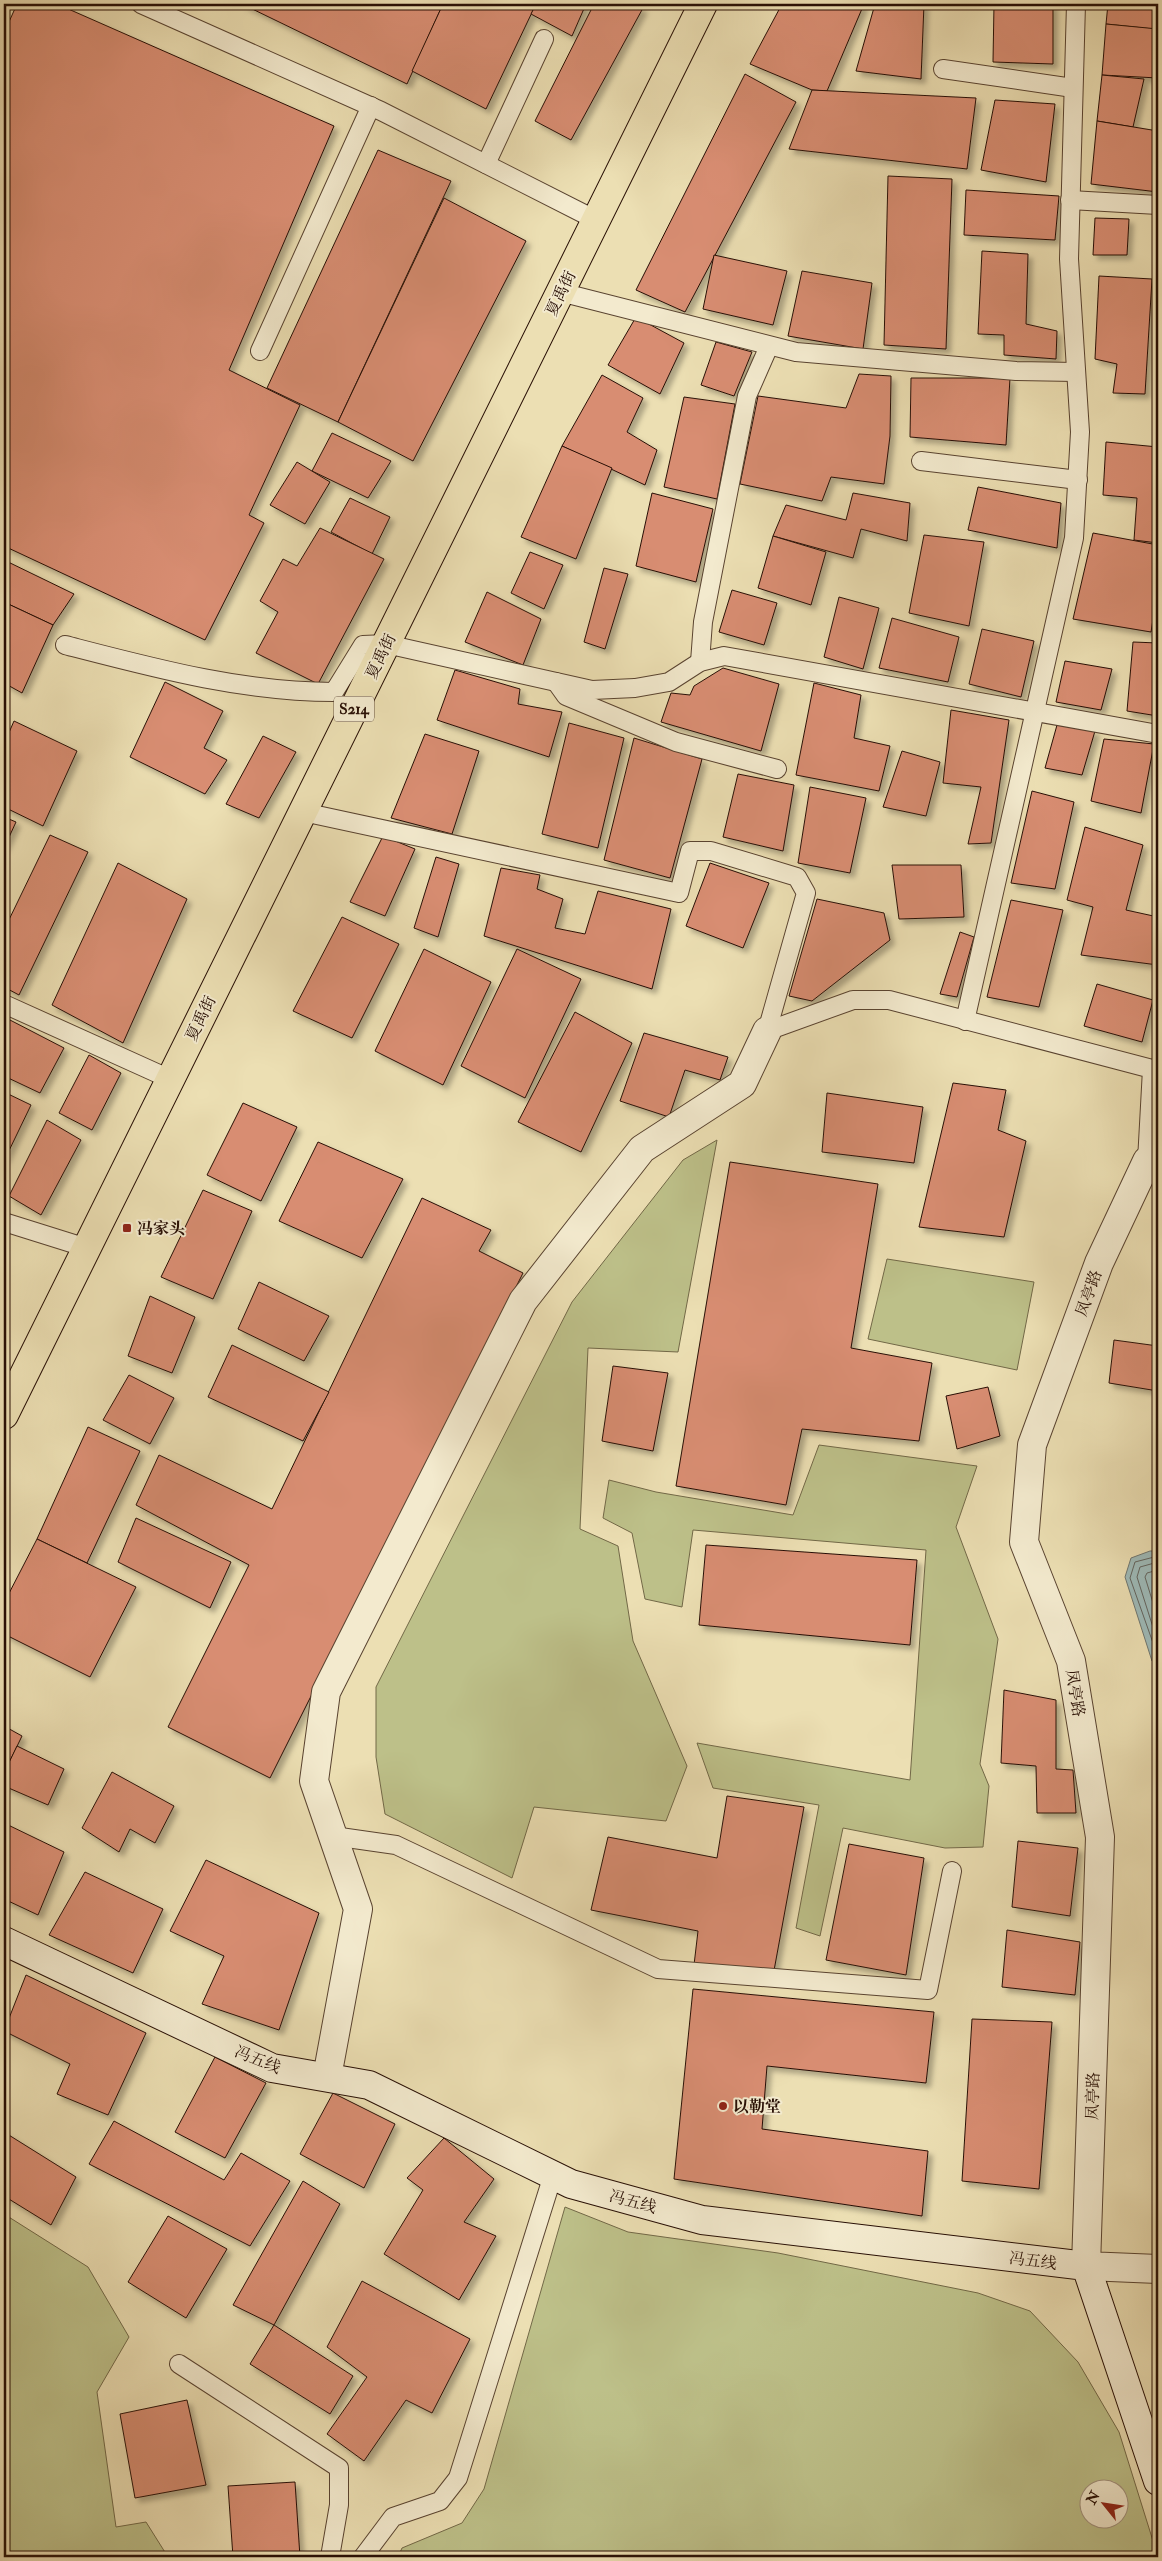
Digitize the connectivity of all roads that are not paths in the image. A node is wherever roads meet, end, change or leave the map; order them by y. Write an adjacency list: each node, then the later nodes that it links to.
1 (141, 4): 7 (lane)
2 (703, 4): 11 (main road, 夏禹街 / S214)
3 (1076, 4): 6 (lane)
4 (544, 39): 8 (lane)
5 (943, 69): 6 (lane)
6 (1073, 88): 9 (lane)
7 (371, 106): 8 (lane); 14 (lane)
8 (486, 164): 11 (lane)
9 (1070, 200): 10 (lane); 15 (lane)
10 (1158, 205)
11 (596, 220): 12 (main road, 夏禹街 / S214)
12 (560, 292): 13 (lane); 18 (main road, 夏禹街 / S214)
13 (769, 346): 15 (lane); 20 (lane)
14 (260, 351)
15 (1076, 372): 17 (lane)
16 (921, 461): 17 (lane)
17 (1078, 480): 22 (lane)
18 (386, 644): 19 (lane); 21 (lane); 25 (main road, 夏禹街 / S214)
19 (66, 645)
20 (700, 662): 21 (lane); 22 (lane)
21 (556, 682): 24 (lane)
22 (1035, 712): 23 (lane); 27 (lane)
23 (1158, 734)
24 (777, 769)
25 (302, 812): 28 (lane); 29 (main road, 夏禹街 / S214)
26 (4, 1004): 29 (lane)
27 (965, 1021): 28 (lane); 30 (lane)
28 (767, 1031): 34 (street)
29 (170, 1079): 32 (main road, 夏禹街 / S214)
30 (1153, 1161): 39 (street, 凤亭路)
31 (4, 1222): 32 (lane)
32 (87, 1248): 33 (main road, 夏禹街 / S214)
33 (6, 1405)
34 (333, 1836): 35 (lane); 37 (street)
35 (952, 1871)
36 (4, 1941): 37 (street, 冯五线)
37 (326, 2077): 38 (street, 冯五线)
38 (553, 2175): 39 (street, 冯五线); 44 (lane)
39 (1086, 2266): 40 (street, 冯五线); 42 (street)
40 (1158, 2269)
41 (179, 2364): 43 (lane)
42 (1158, 2481)
43 (330, 2557)
44 (363, 2557)

